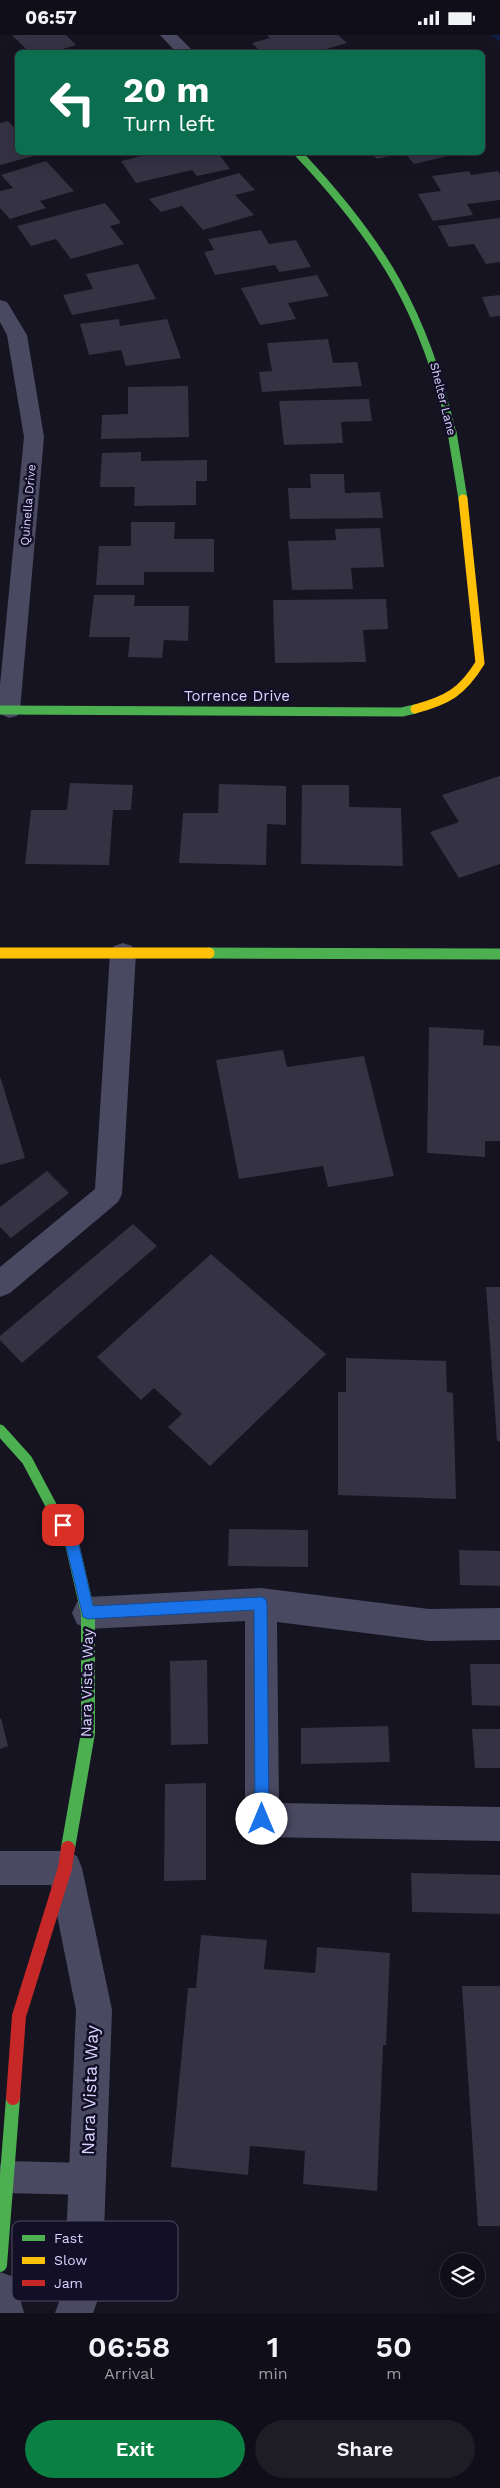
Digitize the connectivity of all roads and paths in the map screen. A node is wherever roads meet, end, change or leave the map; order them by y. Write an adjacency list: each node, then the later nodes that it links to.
1 (168, 35): 2 (street)
2 (184, 50)
3 (300, 155): 5 (street, Shelter Lane)
4 (0, 306): 6 (street, Quinella Drive)
5 (468, 684): 6 (street, Torrence Drive)
6 (5, 710)
7 (0, 953): 8 (street)
8 (123, 953): 9 (street); 10 (street)
9 (500, 954)
10 (0, 1284)
11 (0, 1430): 13 (street, Nara Vista Way)
12 (261, 1604): 13 (street); 14 (street); 15 (street)
13 (88, 1613): 17 (street, Nara Vista Way)
14 (500, 1625)
15 (500, 1823)
16 (0, 1868): 17 (street)
17 (65, 1868): 18 (street, Nara Vista Way); 19 (street, Nara Vista Way)
18 (7, 2177): 19 (lane); 21 (street, Nara Vista Way)
19 (86, 2179): 20 (street, Nara Vista Way)
20 (85, 2221)
21 (0, 2265)
22 (0, 2291): 24 (street)
23 (78, 2301): 25 (street, Nara Vista Way)
24 (5, 2313)
25 (74, 2313)

